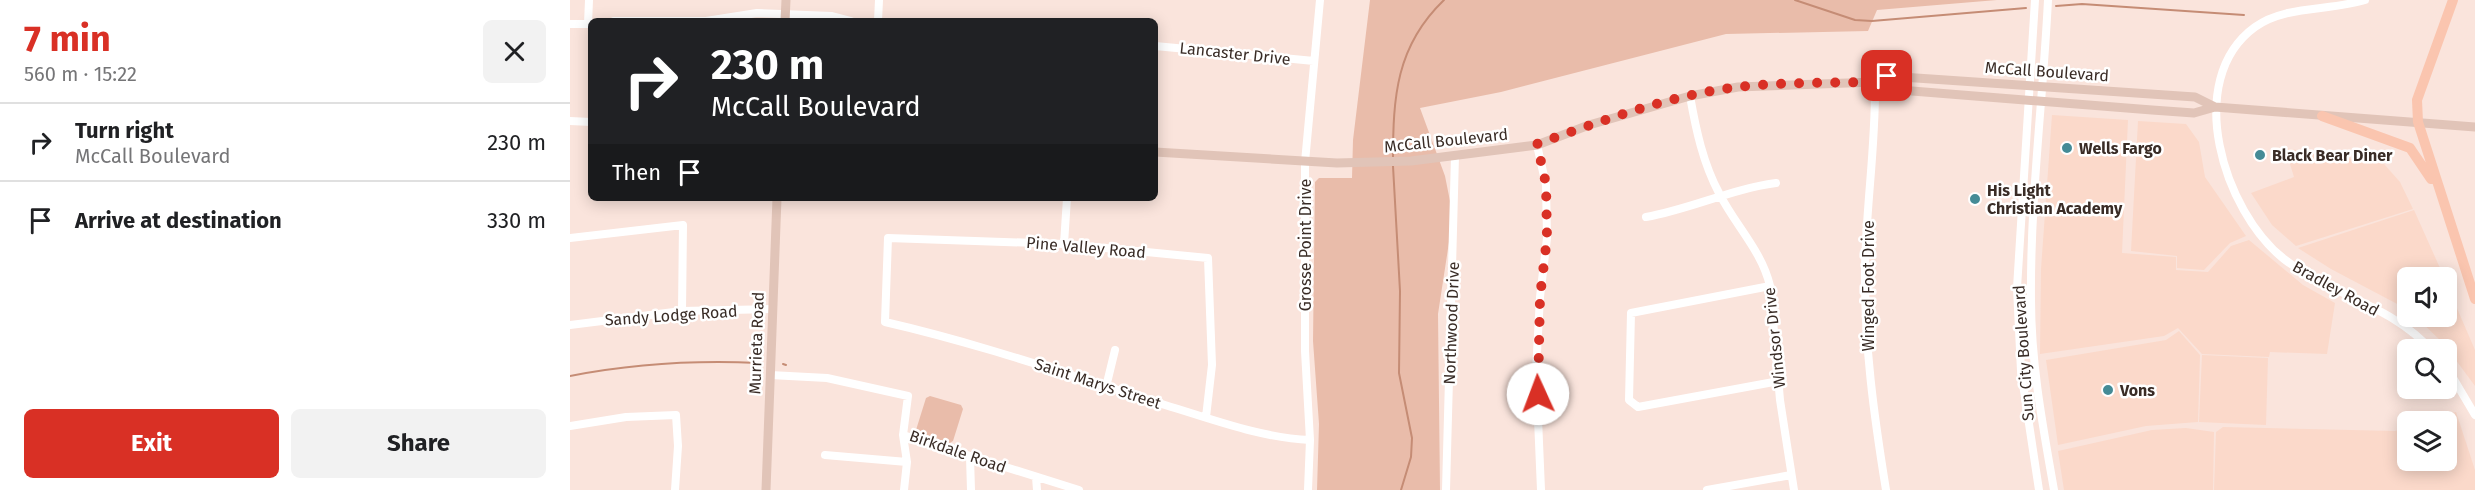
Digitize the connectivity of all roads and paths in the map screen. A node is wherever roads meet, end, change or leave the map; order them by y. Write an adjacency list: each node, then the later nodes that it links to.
1 (589, 0): 10 (street)
2 (786, 0): 9 (main road)
3 (879, 0): 13 (street)
4 (1320, 0): 17 (street, Grosse Point Drive)
5 (2035, 0): 19 (street, Sun City Boulevard)
6 (2048, 0): 20 (street, Sun City Boulevard)
7 (2365, 0): 24 (street, Bradley Road)
8 (2453, 0): 28 (highway)
9 (785, 17): 11 (street); 12 (street)
10 (589, 18)
11 (721, 18)
12 (840, 18)
13 (878, 18)
14 (570, 24): 15 (street)
15 (588, 24)
16 (1158, 46): 17 (street, Lancaster Drive)
17 (1314, 61): 33 (street, Grosse Point Drive)
18 (1875, 82): 19 (main road, McCall Boulevard); 21 (main road, McCall Boulevard); 22 (main road, McCall Boulevard); 75 (street, Winged Foot Drive)
19 (2028, 85): 20 (main road, McCall Boulevard); 22 (street, Sun City Boulevard)
20 (2044, 86): 23 (street, Sun City Boulevard); 24 (main road, McCall Boulevard)
21 (1690, 96): 30 (main road, McCall Boulevard); 35 (street, Windsor Drive)
22 (2027, 99): 23 (main road, McCall Boulevard); 76 (street, Sun City Boulevard)
23 (2043, 100): 24 (main road, McCall Boulevard); 77 (street, Sun City Boulevard)
24 (2215, 107): 25 (main road, McCall Boulevard); 48 (street, Bradley Road)
25 (2322, 116): 28 (main road, McCall Boulevard); 36 (highway)
26 (570, 121): 27 (street)
27 (588, 122)
28 (2418, 122): 29 (main road, McCall Boulevard); 36 (highway)
29 (2475, 127)
30 (1537, 144): 32 (main road, McCall Boulevard); 72 (street)
31 (1158, 152): 33 (main road, McCall Boulevard)
32 (1455, 156): 33 (main road, McCall Boulevard); 71 (street, Northwood Drive)
33 (1305, 162): 58 (street, Grosse Point Drive)
34 (1776, 183): 35 (street)
35 (1719, 194): 39 (street); 42 (street, Windsor Drive)
36 (2440, 195): 43 (highway)
37 (777, 201): 44 (main road, Murrieta Road)
38 (1067, 201): 41 (street)
39 (1646, 217)
40 (570, 238): 45 (street)
41 (1064, 244): 46 (street, Pine Valley Road); 55 (street, Pine Valley Road)
42 (1770, 286): 51 (street, Windsor Drive); 51 (street)
43 (2475, 299)
44 (772, 309): 45 (street, Sandy Lodge Road); 50 (main road, Murrieta Road)
45 (682, 311): 47 (street, Sandy Lodge Road)
46 (885, 322): 53 (street, Saint Marys Street)
47 (570, 325)
48 (2418, 339)
49 (1115, 350): 53 (street)
50 (770, 375): 57 (street, Birkdale Road); 65 (main road, Murrieta Road)
51 (1779, 381): 62 (street, Windsor Drive)
52 (2457, 385): 54 (street)
53 (1106, 387): 55 (street, Saint Marys Street)
54 (2475, 415)
55 (1206, 417): 58 (street, Saint Marys Street)
56 (570, 426): 64 (street)
57 (903, 435): 60 (street, Birkdale Road); 61 (street)
58 (1310, 440): 70 (street, Grosse Point Drive)
59 (825, 455): 61 (street)
60 (970, 456): 63 (street, Birkdale Road); 67 (street)
61 (907, 462): 66 (street)
62 (1791, 475): 73 (street); 74 (street, Windsor Drive)
63 (1036, 477): 68 (street); 69 (street, Birkdale Road)
64 (675, 490)
65 (766, 490)
66 (904, 490)
67 (970, 490)
68 (1037, 490)
69 (1079, 490)
70 (1308, 490)
71 (1446, 490)
72 (1541, 490)
73 (1707, 490)
74 (1794, 490)
75 (1886, 490)
76 (2039, 490)
77 (2054, 490)

